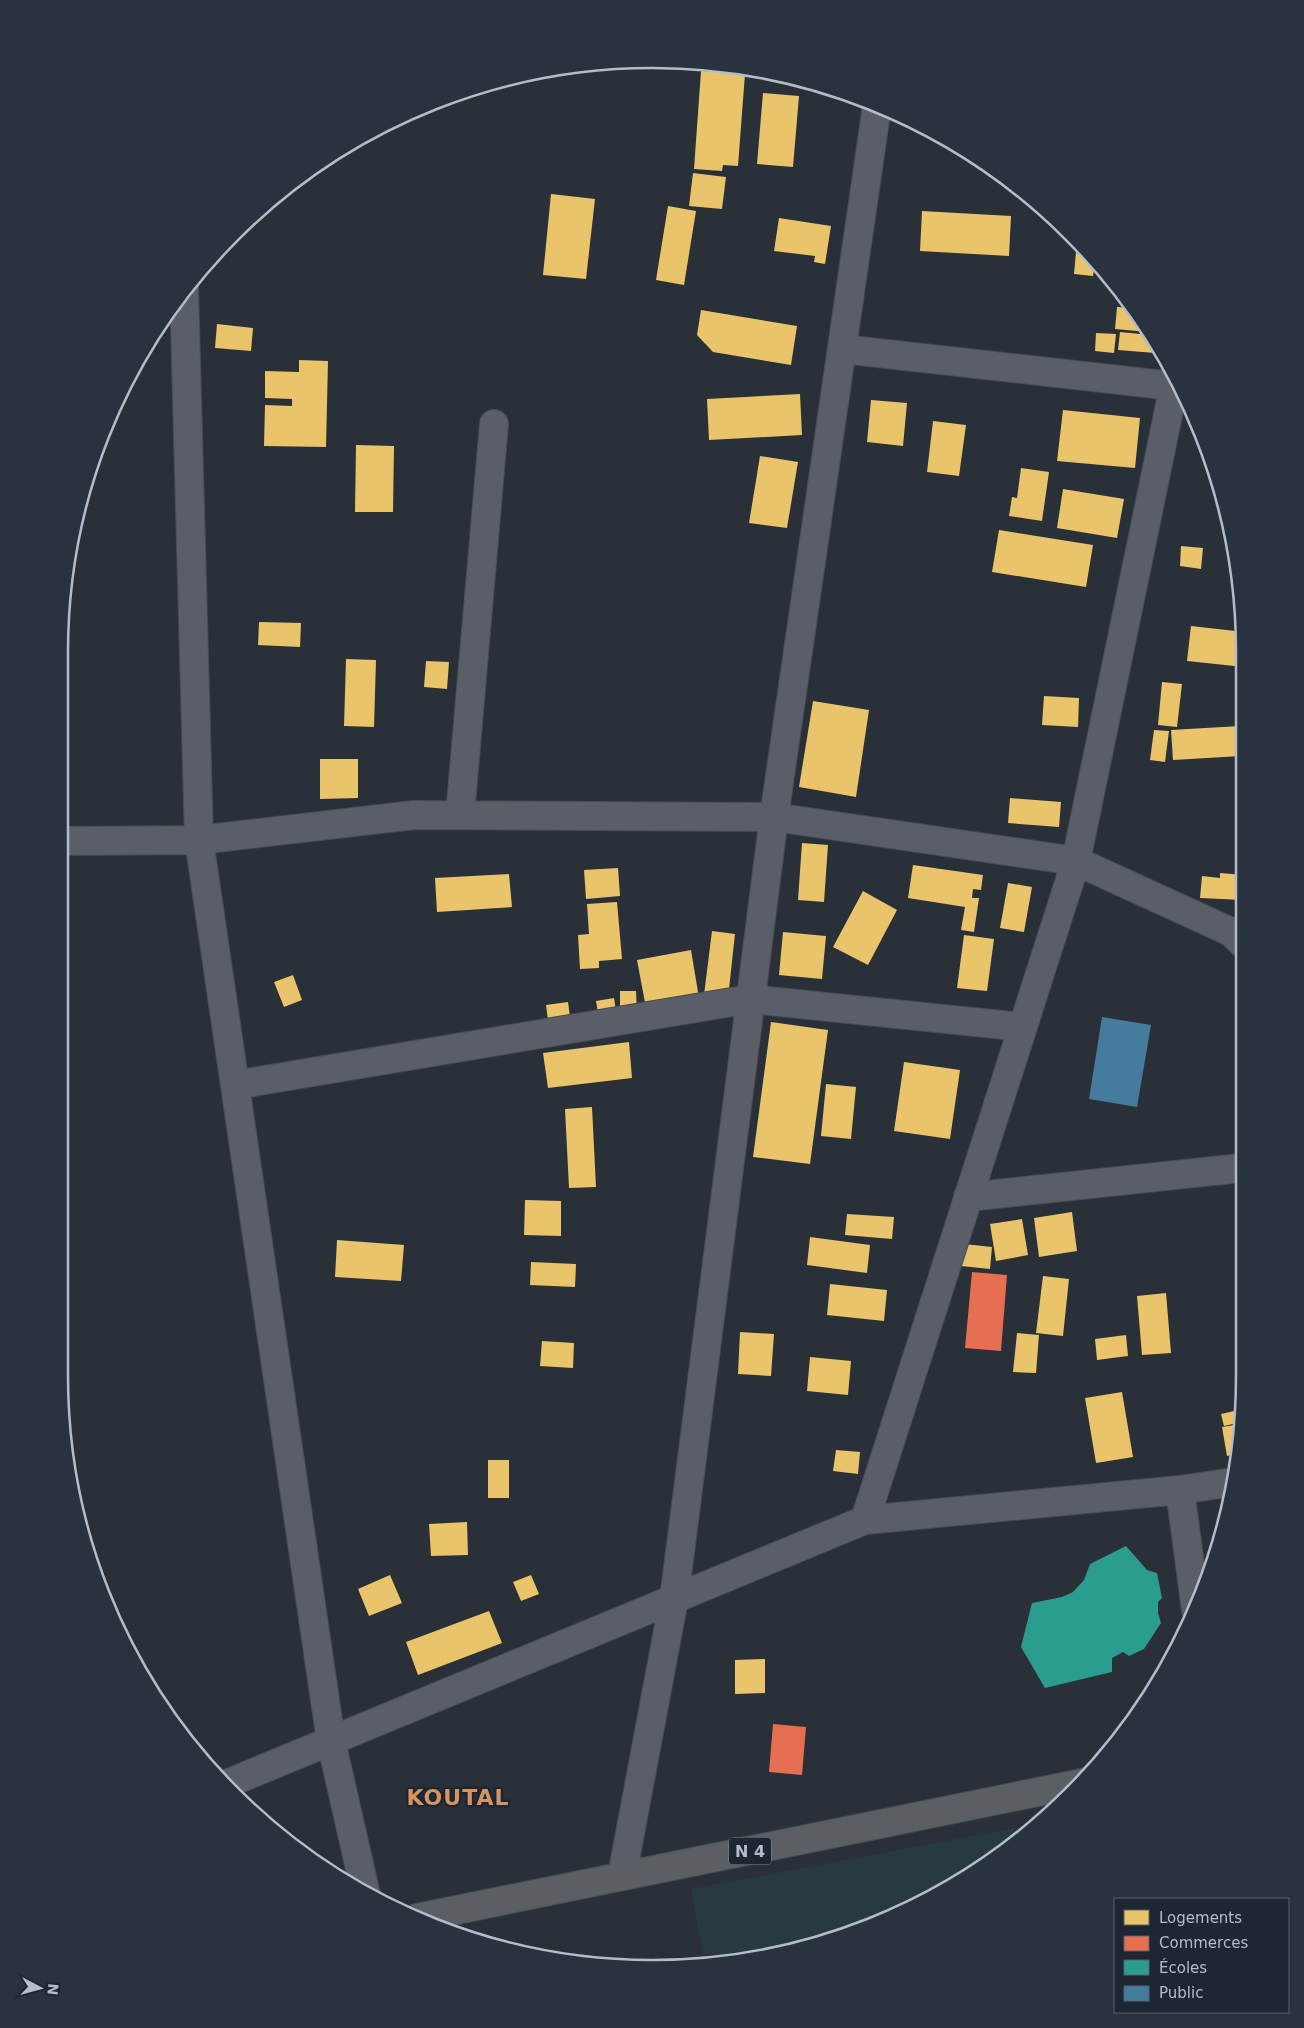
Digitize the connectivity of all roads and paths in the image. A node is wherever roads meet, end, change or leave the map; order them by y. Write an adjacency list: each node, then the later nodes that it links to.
1 (877, 112): 3 (street)
2 (184, 301): 10 (street)
3 (842, 349): 4 (street); 8 (street)
4 (1170, 382)
5 (1176, 393): 11 (street)
6 (494, 424): 7 (street)
7 (460, 815): 8 (street); 10 (street)
8 (774, 817): 11 (street); 13 (street)
9 (68, 840): 10 (street)
10 (199, 840): 15 (street)
11 (1076, 861): 12 (street); 14 (street)
12 (1236, 937)
13 (750, 999): 14 (street); 15 (street); 22 (street)
14 (1023, 1027): 17 (street)
15 (235, 1085): 23 (street)
16 (1236, 1169): 17 (street)
17 (968, 1197): 20 (street)
18 (1226, 1483): 19 (street)
19 (1180, 1490): 20 (street); 21 (street)
20 (865, 1520): 22 (street)
21 (1194, 1595)
22 (674, 1599): 23 (street); 26 (street)
23 (331, 1741): 24 (street); 27 (street)
24 (232, 1782)
25 (1068, 1786): 26 (highway, N 4)
26 (622, 1876): 28 (highway, N 4)
27 (363, 1884)
28 (428, 1916)

